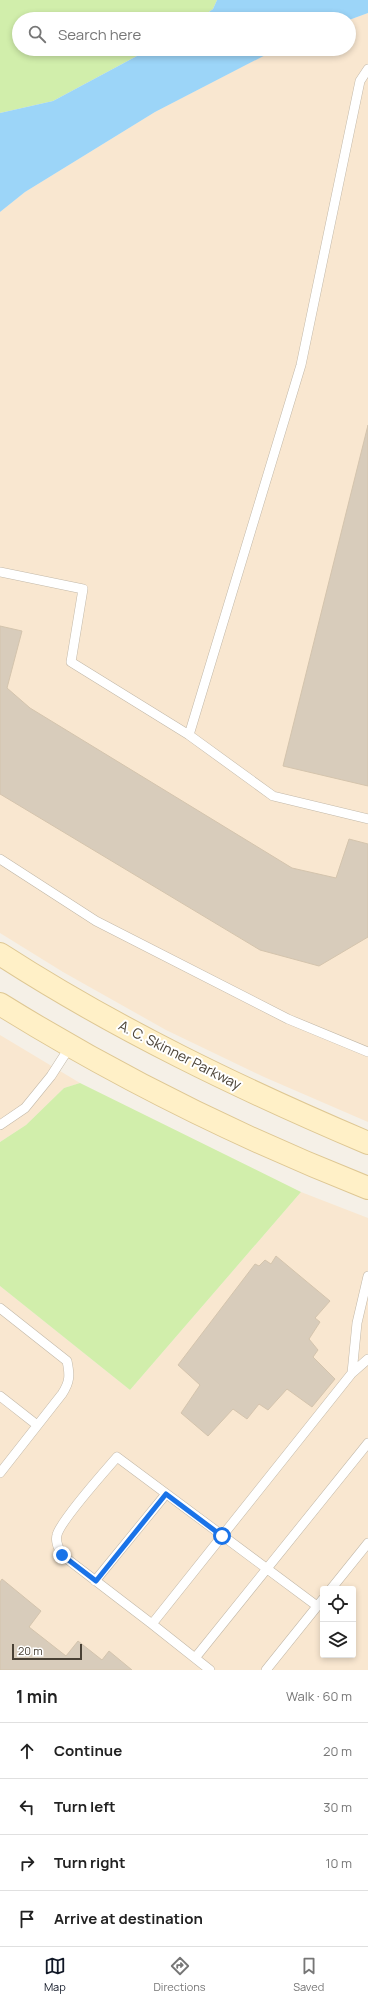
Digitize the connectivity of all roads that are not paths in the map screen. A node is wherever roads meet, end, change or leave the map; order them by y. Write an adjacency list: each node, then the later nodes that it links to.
1 (368, 69): 3 (lane)
2 (0, 572): 3 (lane)
3 (188, 735): 4 (lane)
4 (368, 819)
5 (0, 859): 9 (lane)
6 (0, 954): 11 (main road, A. C. Skinner Parkway)
7 (0, 1004): 8 (main road)
8 (71, 1045): 10 (lane); 12 (main road)
9 (368, 1052)
10 (0, 1126)
11 (368, 1143)
12 (368, 1188)
13 (368, 1276): 16 (lane)
14 (0, 1308): 18 (lane)
15 (368, 1359): 16 (lane)
16 (352, 1373): 22 (lane)
17 (0, 1396): 18 (lane)
18 (37, 1425): 20 (lane)
19 (368, 1443): 24 (lane)
20 (0, 1473)
21 (166, 1494): 22 (lane); 25 (lane); 25 (lane)
22 (222, 1536): 24 (lane); 28 (lane)
23 (368, 1543): 26 (lane)
24 (267, 1569): 27 (lane); 29 (lane)
25 (96, 1581): 28 (lane)
26 (333, 1586)
27 (320, 1603): 31 (lane)
28 (152, 1624): 29 (lane)
29 (195, 1658): 30 (lane)
30 (210, 1670)
31 (266, 1670)

